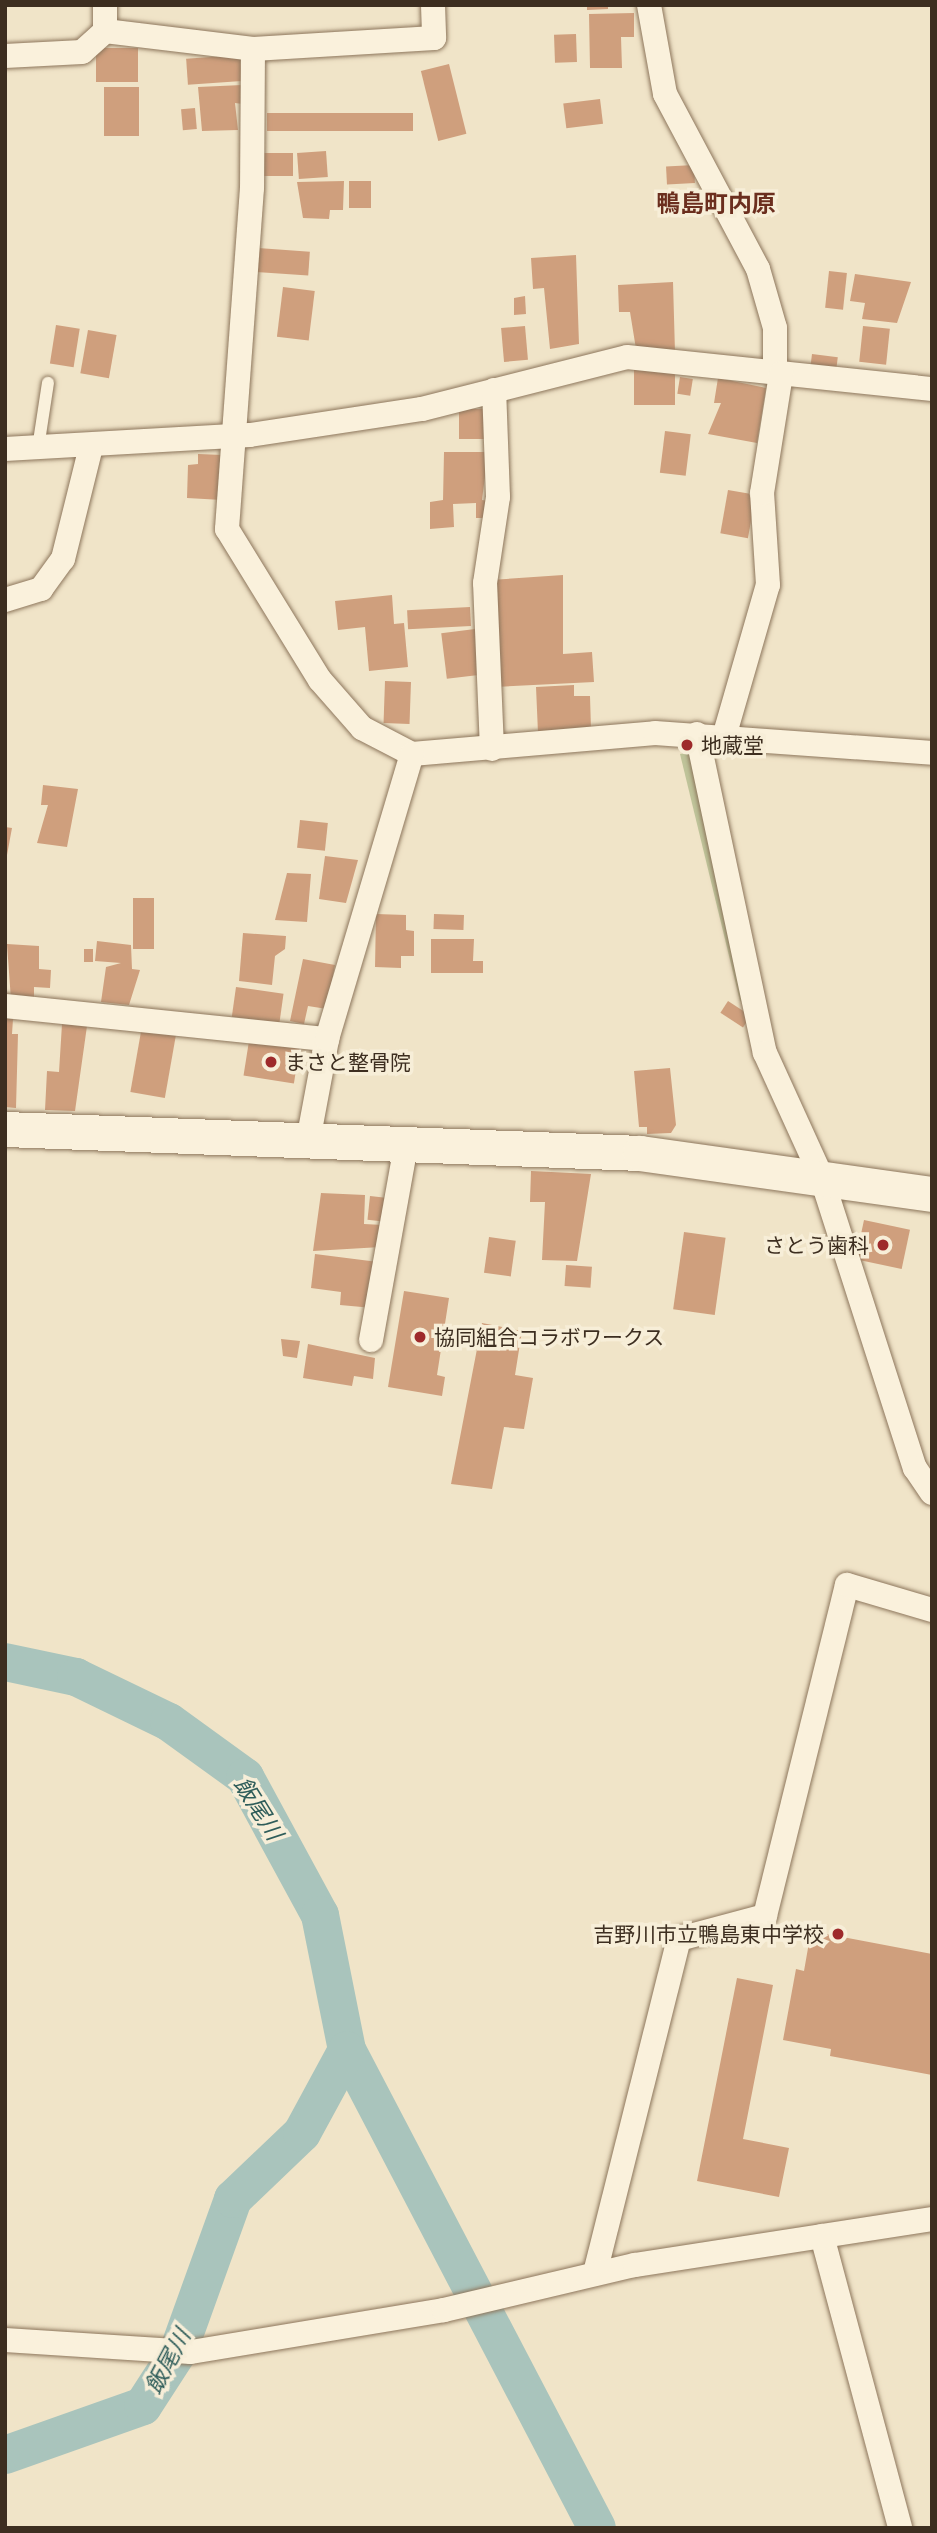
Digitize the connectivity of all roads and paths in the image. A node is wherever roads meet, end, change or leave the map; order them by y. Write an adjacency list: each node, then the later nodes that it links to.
1 (105, 5): 4 (street)
2 (433, 5): 5 (street)
3 (649, 5): 7 (street)
4 (105, 31): 5 (street); 6 (street)
5 (253, 49): 11 (street)
6 (5, 56)
7 (778, 374): 9 (street); 10 (street); 17 (street)
8 (48, 383): 13 (lane)
9 (932, 389)
10 (494, 390): 11 (street); 18 (street)
11 (229, 436): 12 (street); 20 (street)
12 (91, 447): 13 (street); 15 (street)
13 (38, 448): 14 (street)
14 (5, 449)
15 (5, 600)
16 (697, 734): 17 (street); 18 (street); 26 (street)
17 (724, 737): 19 (street)
18 (492, 749): 20 (street)
19 (932, 753)
20 (412, 754): 22 (street)
21 (5, 1006): 22 (street)
22 (327, 1039): 24 (street)
23 (5, 1129): 24 (street)
24 (308, 1141): 25 (street)
25 (406, 1146): 26 (street); 28 (street)
26 (821, 1176): 27 (street); 29 (street)
27 (932, 1194)
28 (371, 1340)
29 (932, 1493)
30 (932, 1609): 33 (street)
31 (932, 2219): 32 (street)
32 (822, 2236): 33 (street); 35 (street)
33 (595, 2273): 34 (street)
34 (5, 2340)
35 (900, 2528)

